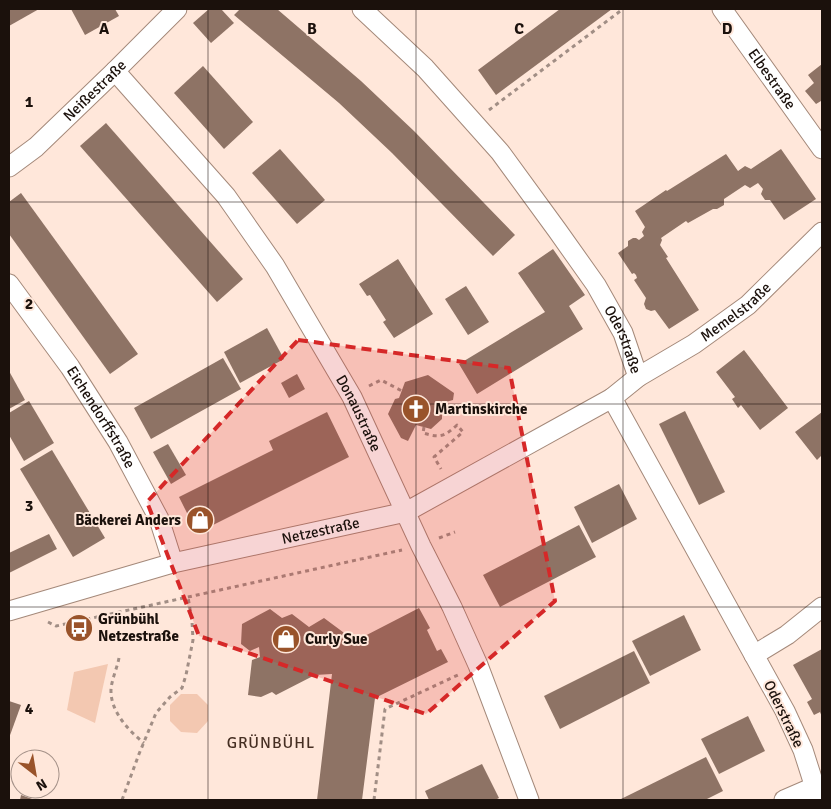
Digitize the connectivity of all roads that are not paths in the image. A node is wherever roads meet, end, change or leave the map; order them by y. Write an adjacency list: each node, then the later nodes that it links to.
1 (177, 9): 4 (street, Neißestraße)
2 (362, 9): 9 (street, Oderstraße)
3 (722, 9): 5 (street, Elbestraße)
4 (115, 71): 6 (street, Neißestraße); 11 (street, Donaustraße)
5 (822, 149)
6 (9, 168)
7 (822, 232): 9 (street, Memelstraße)
8 (9, 284): 12 (street, Eichendorffstraße)
9 (638, 377): 10 (street, Oderstraße)
10 (612, 398): 11 (street, Netzestraße); 15 (street, Oderstraße)
11 (406, 512): 12 (street, Netzestraße); 17 (street, Donaustraße)
12 (173, 563): 14 (street, Netzestraße)
13 (822, 607): 15 (street)
14 (15, 609)
15 (754, 655): 16 (street, Oderstraße)
16 (816, 794): 18 (street, Oderstraße)
17 (528, 800)
18 (784, 800)

